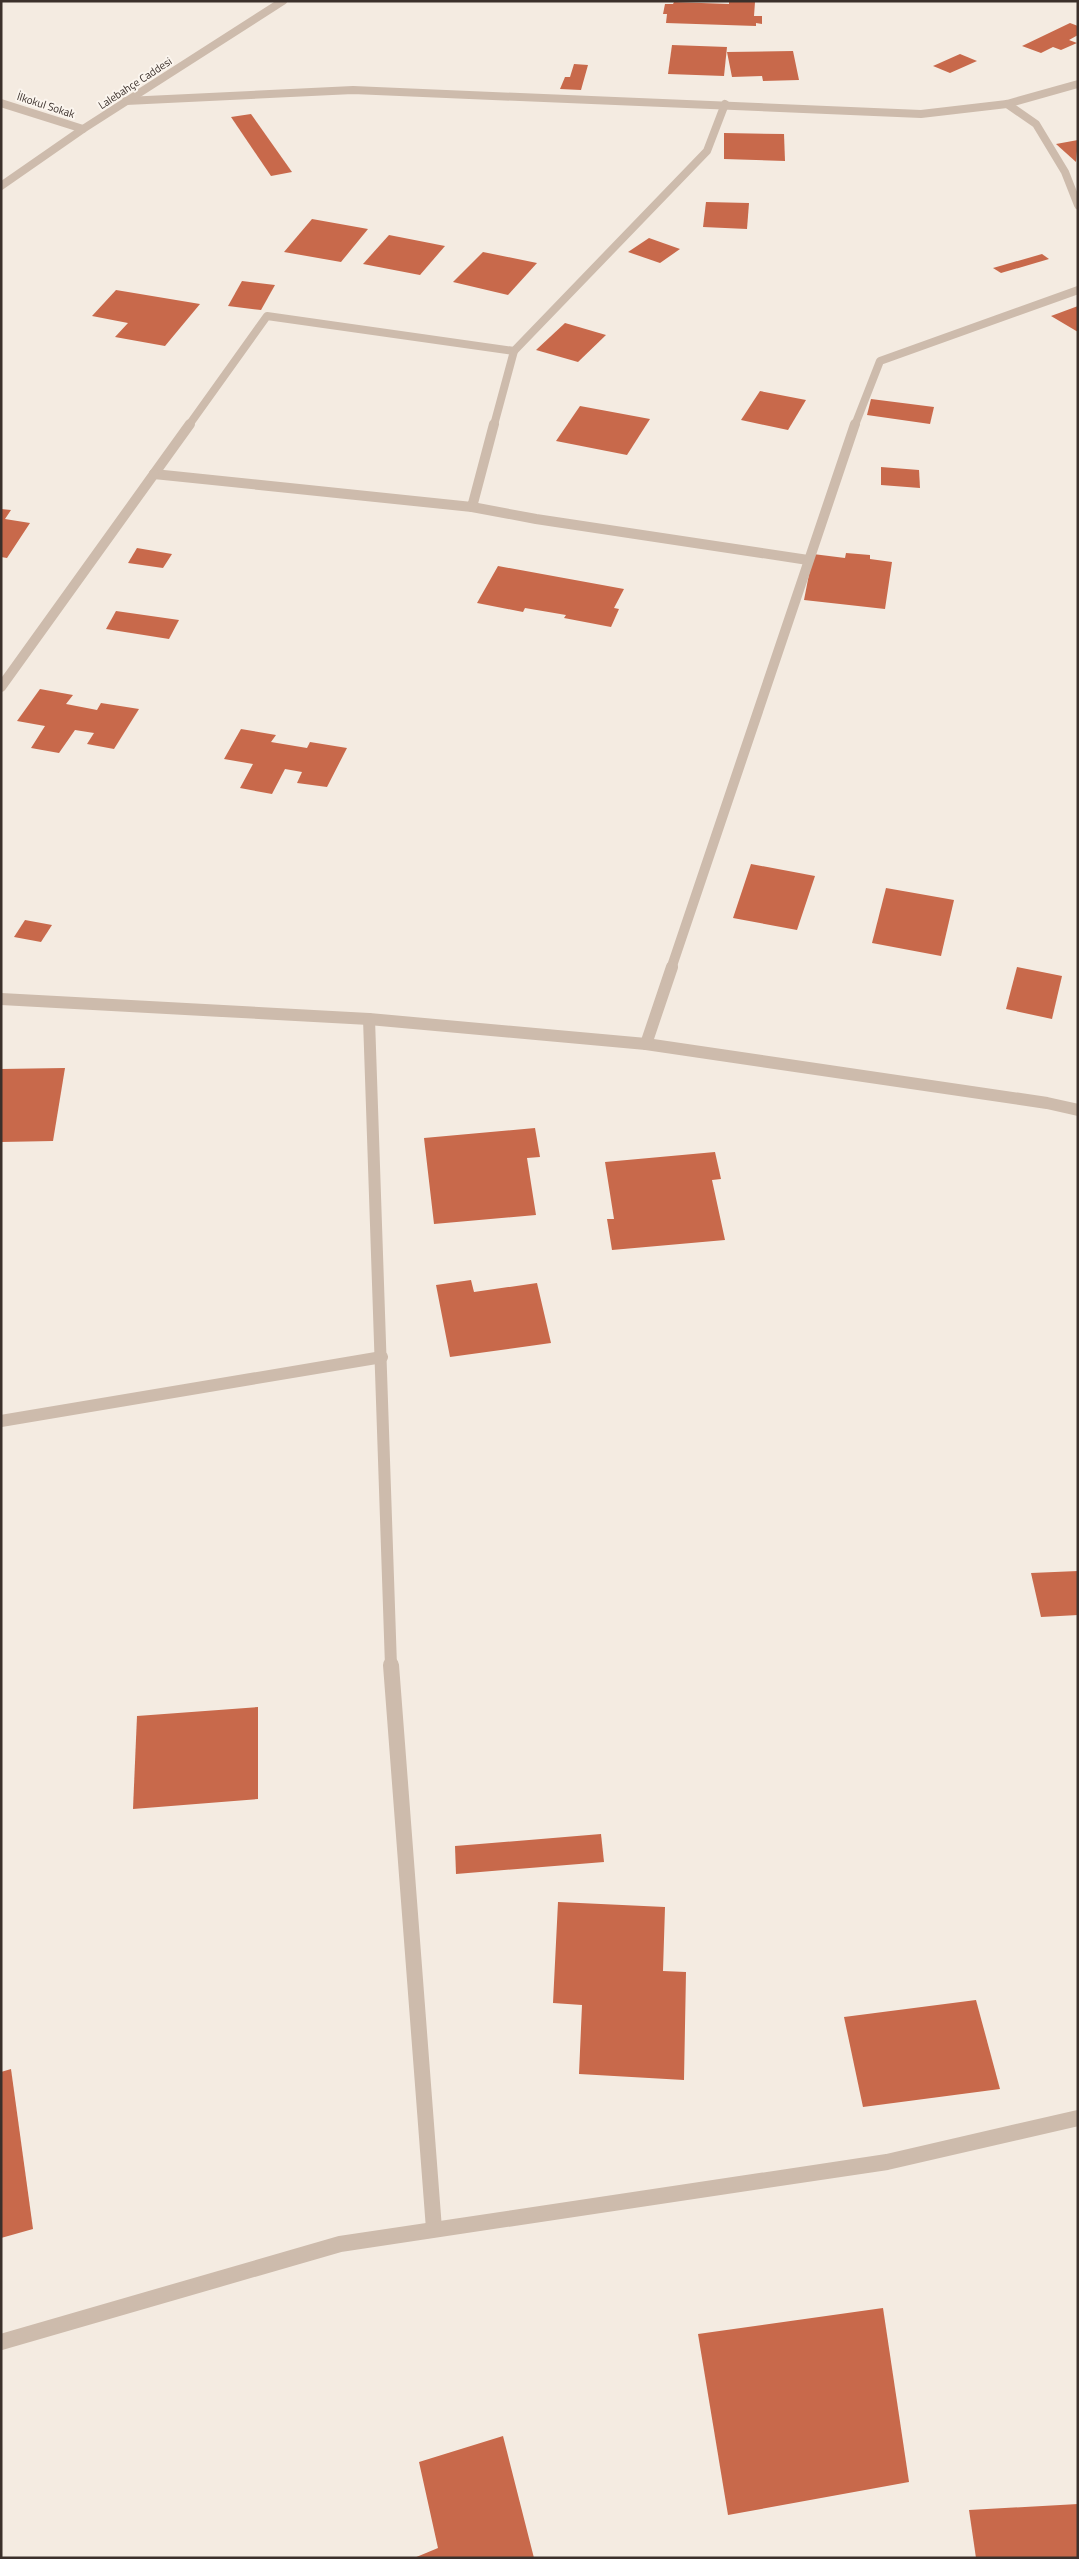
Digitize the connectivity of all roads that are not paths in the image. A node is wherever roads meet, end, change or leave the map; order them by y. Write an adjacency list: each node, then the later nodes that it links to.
1 (283, 1): 3 (street, Lalebahçe Caddesi)
2 (1078, 84): 6 (street)
3 (126, 101): 5 (street); 7 (street, Lalebahçe Caddesi)
4 (1, 103): 7 (street, İlkokul Sokak)
5 (725, 104): 6 (street); 11 (street)
6 (1007, 104): 9 (street)
7 (84, 129): 8 (street, Lalebahçe Caddesi)
8 (1, 186)
9 (1078, 205)
10 (1078, 290): 14 (street)
11 (514, 351): 12 (street); 13 (street)
12 (153, 474): 13 (street); 15 (street)
13 (472, 507): 14 (street)
14 (808, 560): 18 (street)
15 (3, 683)
16 (1, 999): 17 (street)
17 (369, 1019): 18 (street); 20 (street)
18 (646, 1044): 19 (street)
19 (1078, 1110)
20 (382, 1357): 21 (street); 23 (street)
21 (1, 1421)
22 (1078, 2118): 23 (street)
23 (434, 2229): 24 (street)
24 (1, 2342)

